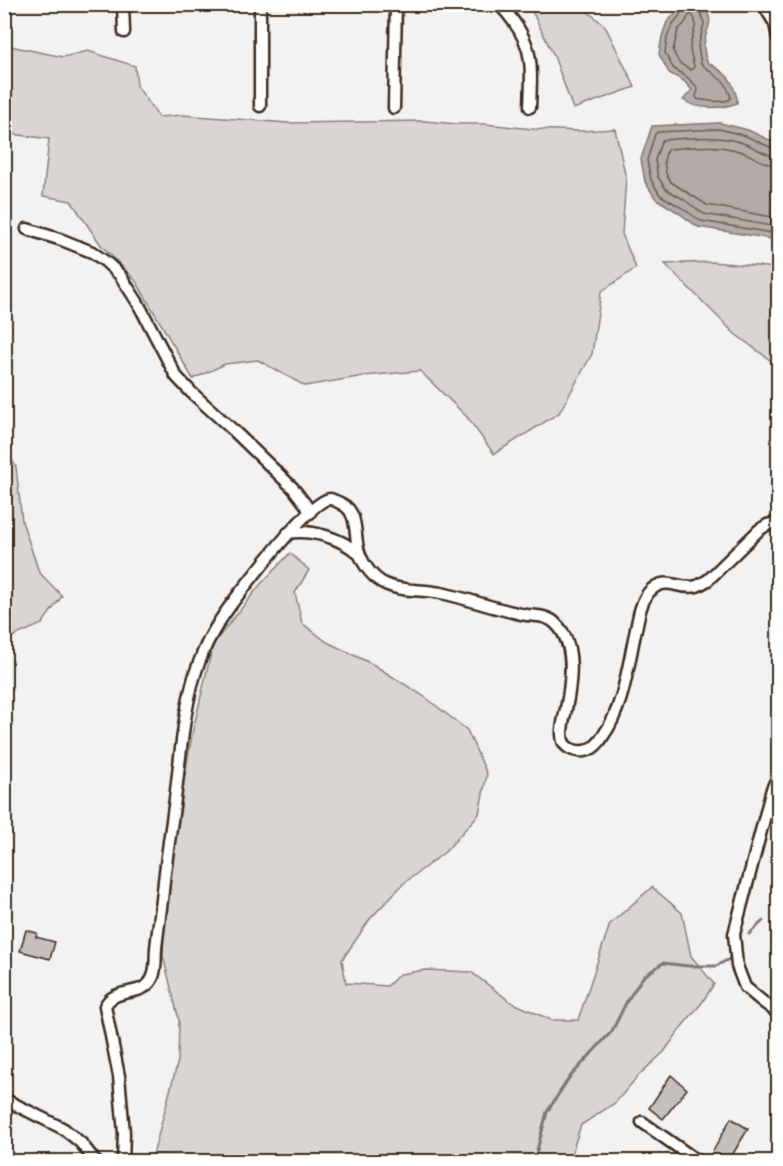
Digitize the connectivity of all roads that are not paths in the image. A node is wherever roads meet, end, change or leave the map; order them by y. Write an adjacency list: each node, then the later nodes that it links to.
1 (123, 4): 8 (street)
2 (260, 4): 10 (street)
3 (396, 4): 12 (street)
4 (499, 4): 11 (street)
5 (763, 4): 7 (street)
6 (775, 4): 7 (street)
7 (775, 24): 9 (street)
8 (124, 32)
9 (778, 38)
10 (260, 106)
11 (530, 107)
12 (394, 108)
13 (27, 229): 14 (street)
14 (310, 513): 16 (street); 17 (street)
15 (778, 522): 17 (street)
16 (288, 533): 17 (street); 23 (street)
17 (359, 554)
18 (778, 776): 19 (street)
19 (778, 1013)
20 (4, 1099): 22 (street)
21 (642, 1122): 24 (street)
22 (96, 1161)
23 (123, 1161)
24 (699, 1161)

